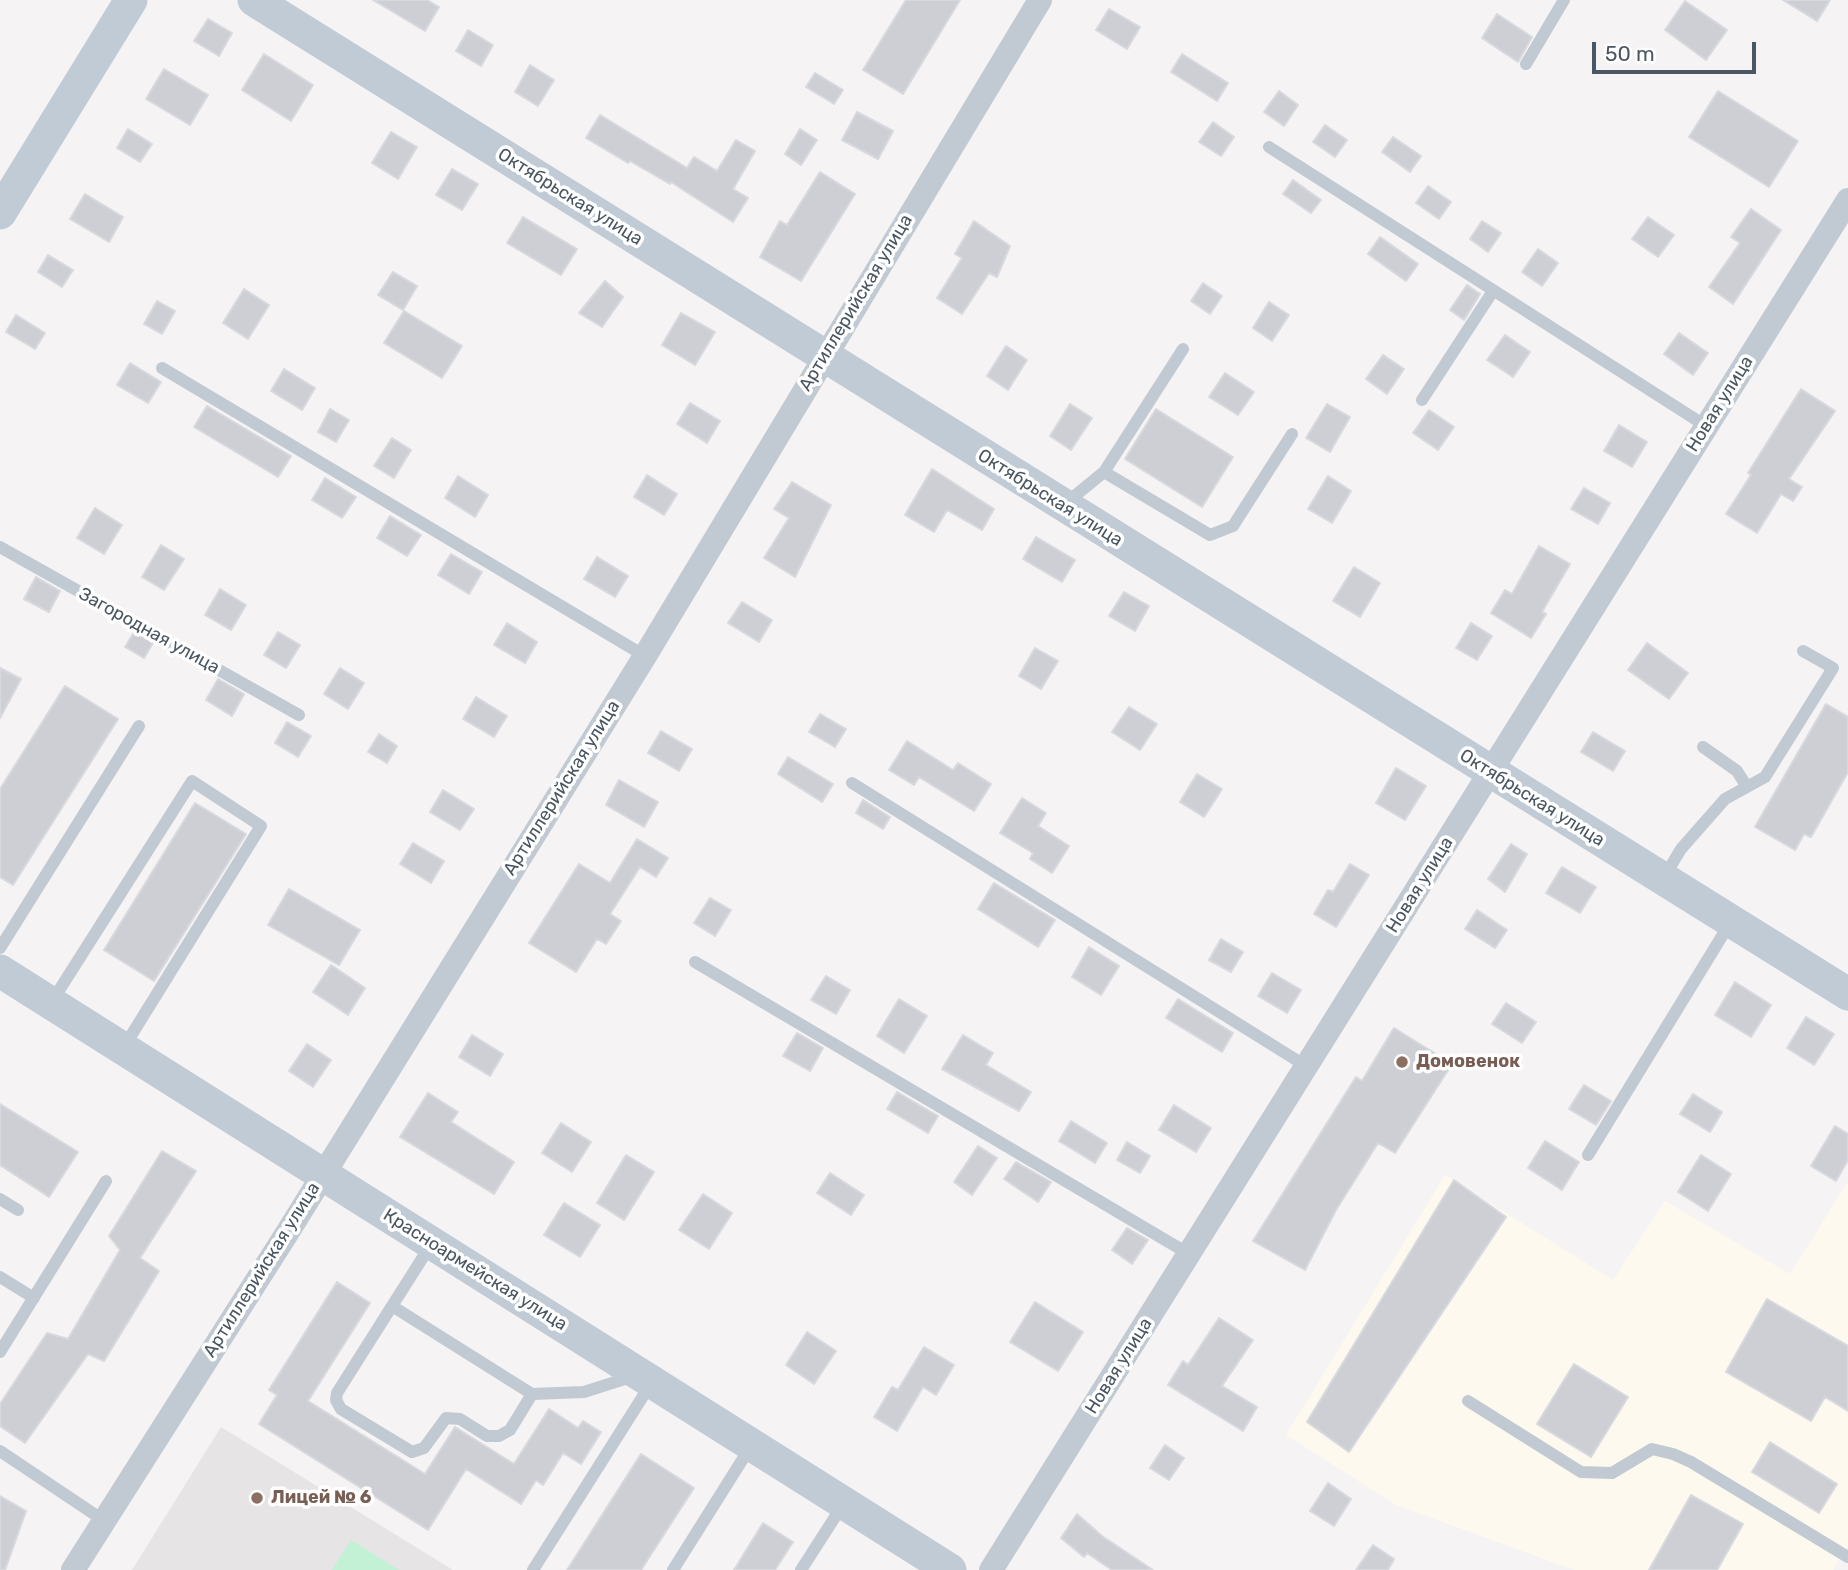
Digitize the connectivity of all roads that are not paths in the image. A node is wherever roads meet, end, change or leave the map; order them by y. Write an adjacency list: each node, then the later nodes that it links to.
1 (131, 0): 8 (main road)
2 (254, 0): 11 (main road, Октябрьская улица)
3 (1040, 0): 11 (street, Артиллерийская улица)
4 (1564, 0): 5 (lane)
5 (1526, 64)
6 (1269, 147): 9 (lane)
7 (1848, 200): 14 (street, Новая улица)
8 (0, 213)
9 (1493, 291): 13 (lane); 14 (lane)
10 (1183, 349): 16 (lane)
11 (824, 355): 17 (main road, Октябрьская улица); 20 (street, Артиллерийская улица)
12 (162, 368): 20 (lane)
13 (1422, 400)
14 (1706, 426): 24 (street, Новая улица)
15 (1292, 434): 16 (lane)
16 (1104, 472): 17 (lane)
17 (1062, 506): 24 (main road, Октябрьская улица)
18 (0, 547): 21 (lane, Загородная улица)
19 (1802, 651): 26 (lane)
20 (645, 656): 37 (street, Артиллерийская улица)
21 (299, 715)
22 (139, 726): 29 (lane)
23 (1703, 747): 26 (lane)
24 (1490, 772): 27 (main road, Октябрьская улица); 35 (street, Новая улица)
25 (852, 783): 35 (lane)
26 (1747, 787): 27 (lane)
27 (1663, 880): 28 (main road, Октябрьская улица)
28 (1731, 922): 32 (main road, Октябрьская улица); 36 (lane)
29 (0, 948)
30 (695, 962): 42 (lane)
31 (0, 971): 33 (main road, Красноармейская улица)
32 (1848, 994)
33 (51, 1003): 34 (main road, Красноармейская улица); 34 (lane)
34 (123, 1048): 37 (main road, Красноармейская улица)
35 (1307, 1066): 42 (street, Новая улица)
36 (1588, 1155)
37 (323, 1174): 41 (main road, Красноармейская улица); 53 (street, Артиллерийская улица)
38 (106, 1181): 44 (lane)
39 (0, 1199): 40 (lane)
40 (18, 1210)
41 (432, 1243): 45 (lane); 47 (main road, Красноармейская улица)
42 (1189, 1254): 60 (street, Новая улица)
43 (0, 1277): 44 (lane)
44 (34, 1298): 46 (lane)
45 (392, 1306): 48 (lane); 48 (lane)
46 (0, 1352)
47 (647, 1378): 48 (lane); 50 (main road, Красноармейская улица); 56 (lane)
48 (532, 1394)
49 (1468, 1401): 54 (lane)
50 (752, 1445): 52 (main road, Красноармейская улица); 57 (lane)
51 (0, 1451): 53 (lane)
52 (844, 1503): 58 (lane); 59 (main road, Красноармейская улица)
53 (103, 1520): 55 (street, Артиллерийская улица)
54 (1848, 1558)
55 (73, 1570)
56 (533, 1570)
57 (673, 1570)
58 (801, 1570)
59 (950, 1570)
60 (991, 1570)

